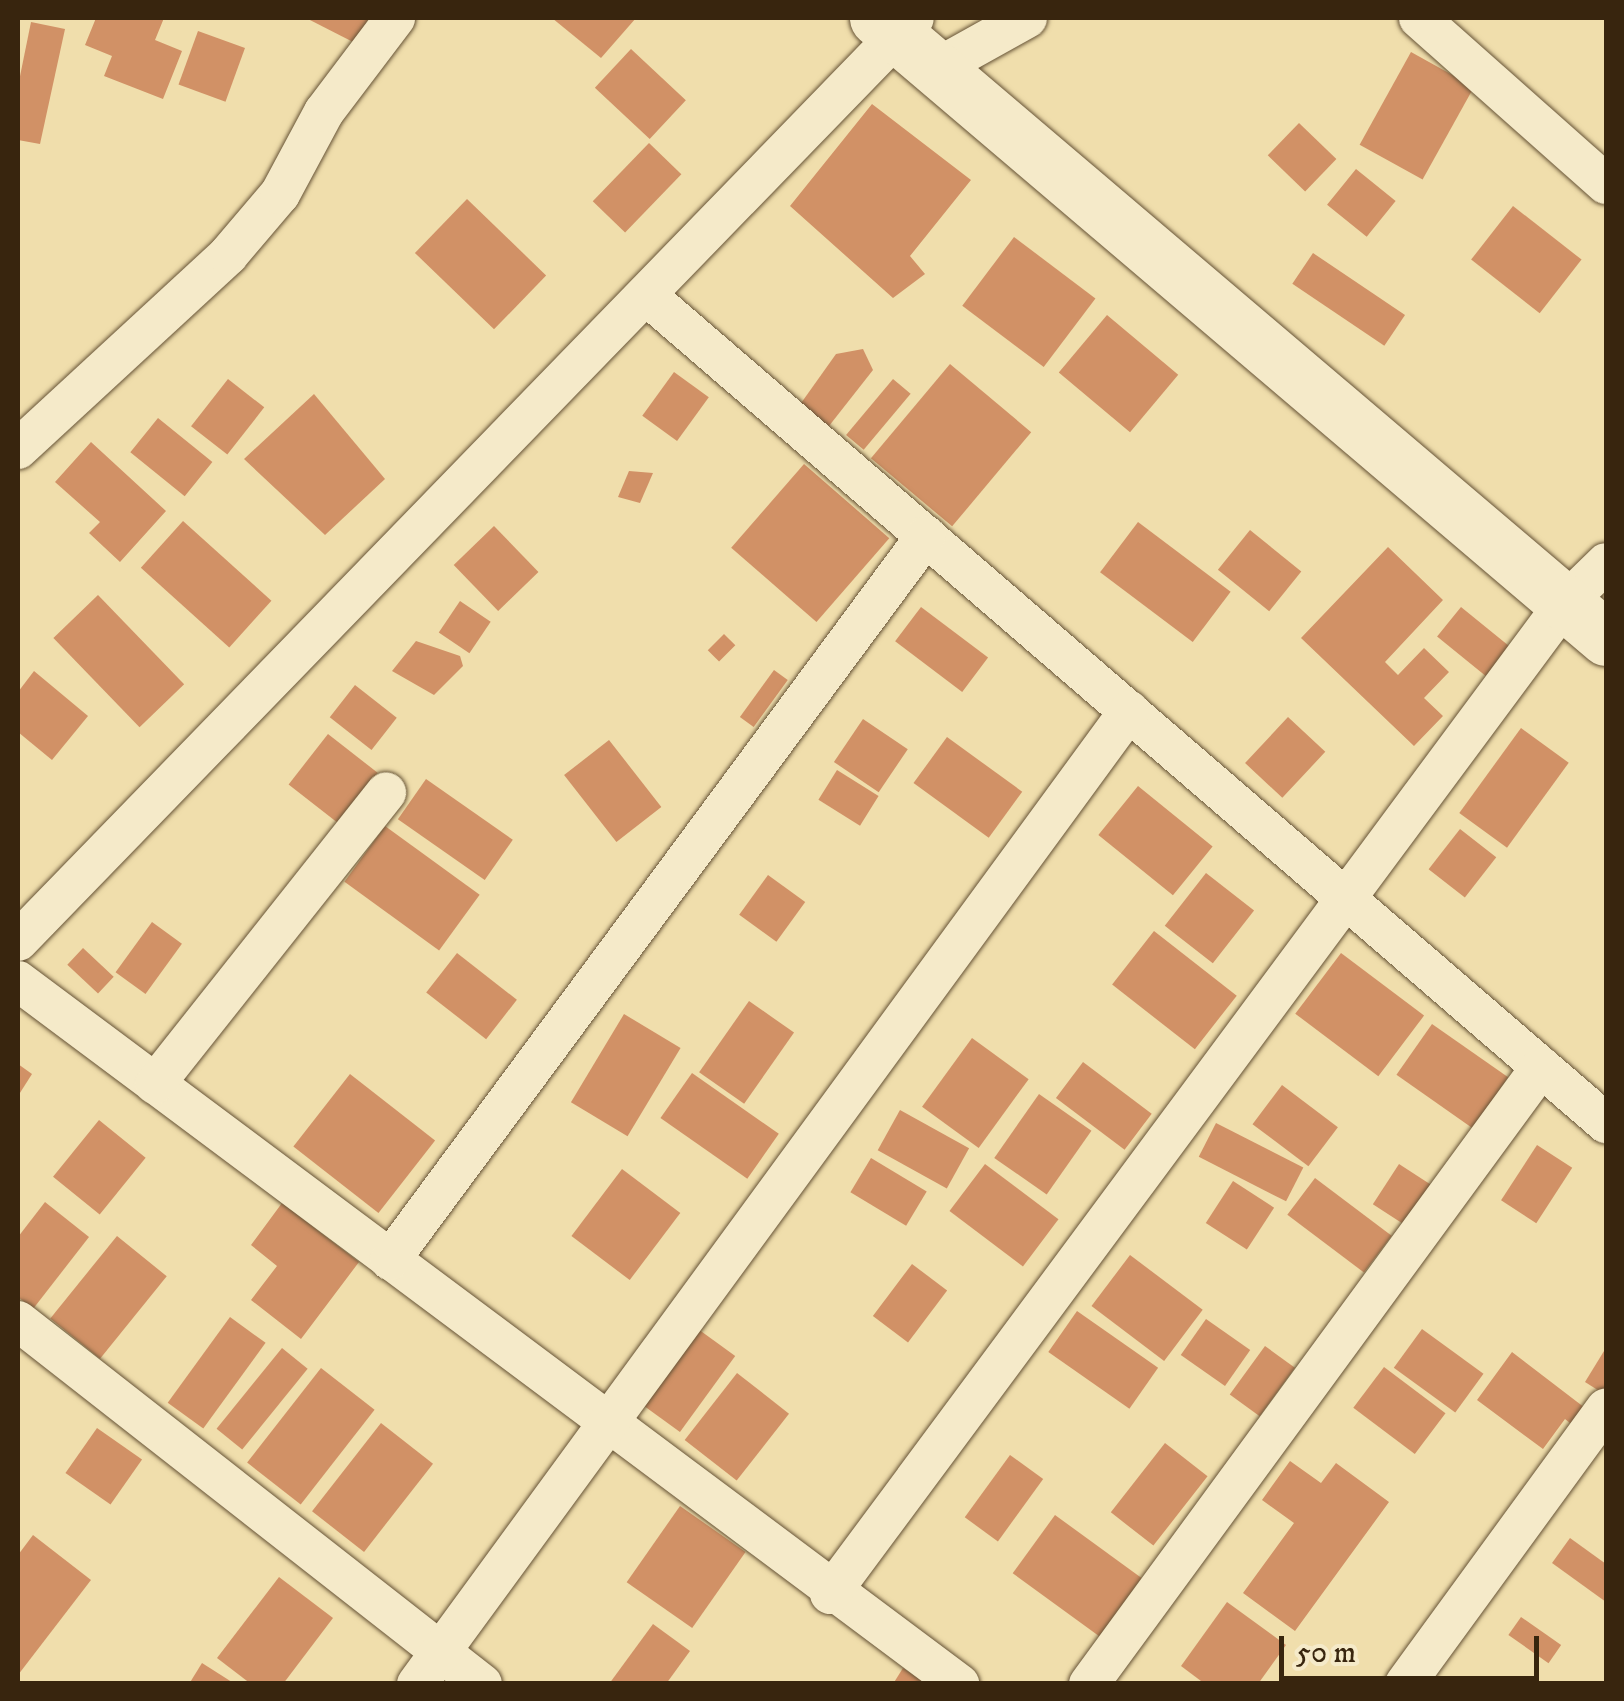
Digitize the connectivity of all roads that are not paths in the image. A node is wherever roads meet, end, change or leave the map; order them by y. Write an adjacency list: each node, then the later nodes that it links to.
1 (394, 18): 7 (street)
2 (1027, 18): 4 (street)
3 (1419, 18): 5 (street)
4 (906, 34): 6 (street); 10 (street)
5 (1606, 184)
6 (646, 294): 8 (street); 15 (street)
7 (18, 449)
8 (926, 536): 12 (street); 20 (street)
9 (1606, 563): 10 (street)
10 (1565, 603): 11 (street); 14 (street)
11 (1606, 638)
12 (1129, 710): 14 (street); 23 (street)
13 (386, 793): 18 (street)
14 (1346, 898): 17 (street); 24 (street)
15 (18, 941)
16 (18, 981): 18 (street)
17 (1542, 1067): 19 (street); 28 (street)
18 (155, 1084): 20 (street)
19 (1606, 1123)
20 (390, 1260): 23 (street)
21 (18, 1321): 25 (street)
22 (1606, 1408): 29 (street)
23 (604, 1421): 24 (street); 25 (street)
24 (830, 1594): 27 (street)
25 (428, 1668): 26 (street)
26 (482, 1684)
27 (959, 1684)
28 (1089, 1684)
29 (1405, 1684)

